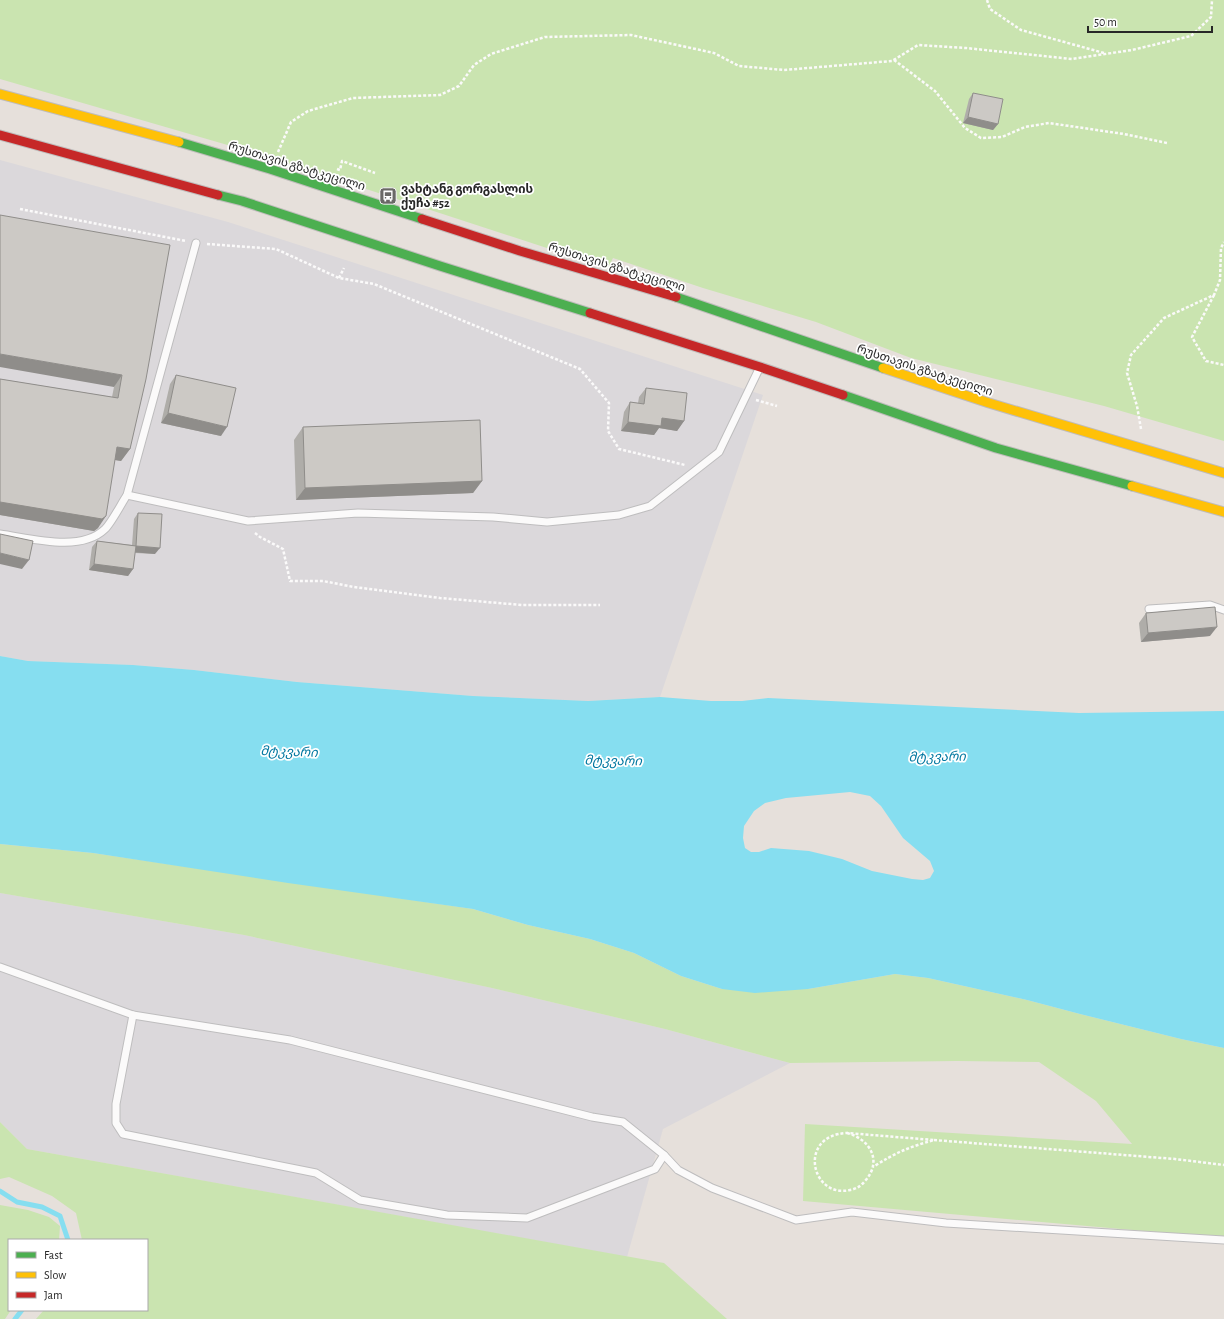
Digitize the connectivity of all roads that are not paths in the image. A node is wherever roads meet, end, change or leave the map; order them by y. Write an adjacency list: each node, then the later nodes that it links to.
1 (0, 94): 5 (highway, რუსთავის გზატკეცილი)
2 (0, 135): 4 (highway)
3 (196, 243): 6 (lane)
4 (760, 367): 6 (lane); 7 (highway)
5 (1224, 473)
6 (127, 495): 8 (lane)
7 (1224, 512)
8 (0, 534)
9 (1148, 609): 10 (lane)
10 (1224, 610)
11 (0, 967): 12 (lane)
12 (132, 1015): 13 (lane); 13 (lane)
13 (664, 1155): 14 (lane)
14 (1224, 1240)

